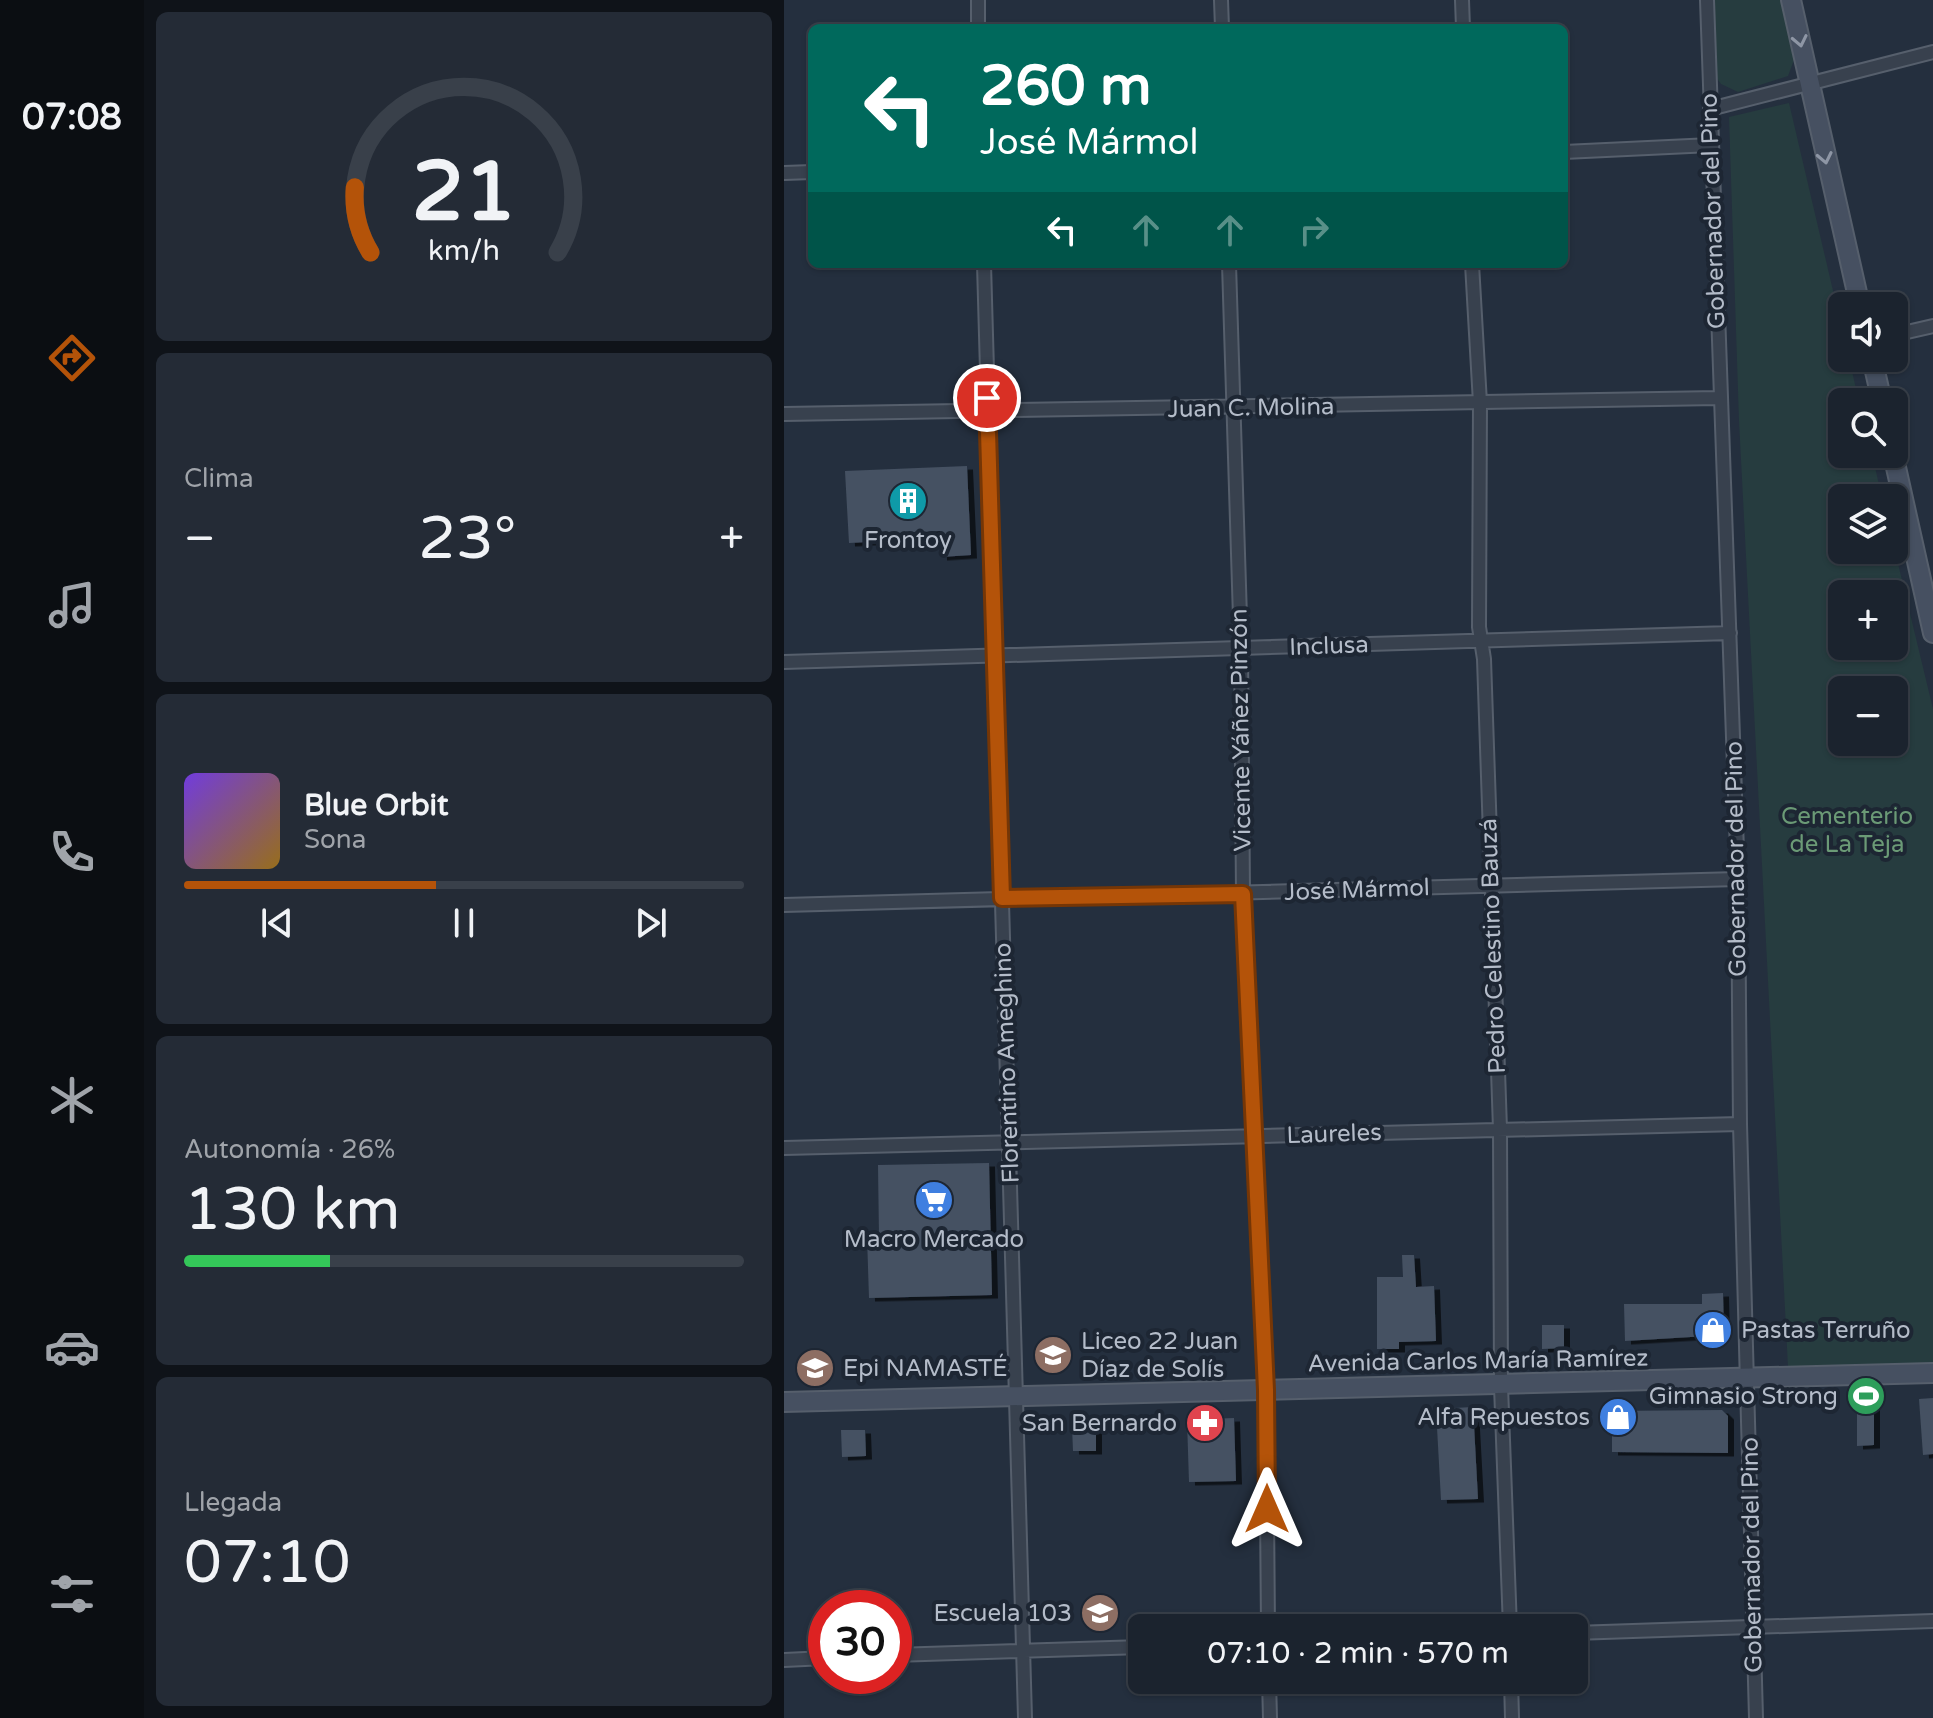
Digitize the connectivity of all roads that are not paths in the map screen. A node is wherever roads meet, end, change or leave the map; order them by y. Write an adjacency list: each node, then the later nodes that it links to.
1 (978, 0): 6 (street)
2 (1221, 0): 7 (street)
3 (1462, 0): 8 (street)
4 (1707, 0): 11 (street, Gobernador del Pino)
5 (1791, 0): 10 (main road, one-way to 10)
6 (978, 24)
7 (1222, 24)
8 (1463, 24)
9 (1933, 52): 10 (street)
10 (1808, 82): 11 (street); 19 (main road, one-way to 19)
11 (1710, 109): 12 (street, Gobernador del Pino)
12 (1711, 145): 13 (street); 22 (street, Gobernador del Pino)
13 (1568, 152)
14 (808, 172): 15 (street)
15 (784, 173)
16 (984, 268): 25 (street, Florentino Ameghino)
17 (1229, 268): 24 (street, Vicente Yáñez Pinzón)
18 (1472, 268): 23 (street, Pedro Celestino Bauzá)
19 (1857, 292)
20 (1933, 326): 21 (street)
21 (1908, 332)
22 (1718, 398): 23 (street, Juan C. Molina); 29 (street, Gobernador del Pino)
23 (1480, 403): 24 (street, Juan C. Molina); 31 (street, Pedro Celestino Bauzá)
24 (1232, 408): 25 (street, Juan C. Molina); 32 (street, Vicente Yáñez Pinzón)
25 (990, 413): 26 (street, Juan C. Molina); 33 (street, Florentino Ameghino)
26 (784, 414)
27 (1896, 468): 28 (main road)
28 (1930, 605): 30 (main road)
29 (1730, 633): 31 (street, Inclusa); 35 (street, Gobernador del Pino)
30 (1933, 633)
31 (1481, 640): 32 (street, Inclusa); 36 (street, Pedro Celestino Bauzá)
32 (1241, 650): 33 (street, Inclusa); 37 (street, Vicente Yáñez Pinzón)
33 (995, 656): 34 (street, Inclusa); 38 (street, Florentino Ameghino)
34 (784, 662)
35 (1738, 879): 36 (street, José Mármol); 40 (street, Gobernador del Pino)
36 (1490, 885): 37 (street, José Mármol); 41 (street, Pedro Celestino Bauzá)
37 (1243, 894): 38 (street, José Mármol); 42 (street, Vicente Yáñez Pinzón)
38 (1002, 898): 39 (street, José Mármol); 43 (street, Florentino Ameghino)
39 (784, 905)
40 (1740, 1124): 41 (street, Laureles); 46 (street, Gobernador del Pino)
41 (1500, 1129): 42 (street, Laureles); 47 (street, Pedro Celestino Bauzá)
42 (1252, 1137): 43 (street, Laureles); 48 (street, Vicente Yáñez Pinzón)
43 (1010, 1140): 44 (street, Laureles); 49 (street, Florentino Ameghino)
44 (784, 1148)
45 (1933, 1373): 46 (main road, Avenida Carlos María Ramírez)
46 (1748, 1378): 47 (main road, Avenida Carlos María Ramírez); 54 (street, Gobernador del Pino)
47 (1501, 1386): 48 (main road, Avenida Carlos María Ramírez); 52 (street, Pedro Celestino Bauzá)
48 (1266, 1390): 49 (main road, Avenida Carlos María Ramírez); 51 (street, Vicente Yáñez Pinzón)
49 (1015, 1396): 50 (main road, Avenida Carlos María Ramírez); 57 (street, Florentino Ameghino)
50 (784, 1402)
51 (1268, 1614)
52 (1509, 1614)
53 (1933, 1621): 54 (street)
54 (1753, 1627): 55 (street); 66 (street, Gobernador del Pino)
55 (1588, 1633)
56 (1128, 1647): 57 (street)
57 (1022, 1650): 58 (street); 63 (street, Florentino Ameghino)
58 (912, 1654)
59 (808, 1659): 60 (street)
60 (784, 1660)
61 (1269, 1694): 64 (street)
62 (1511, 1694): 65 (street)
63 (1025, 1718)
64 (1270, 1718)
65 (1512, 1718)
66 (1756, 1718)

